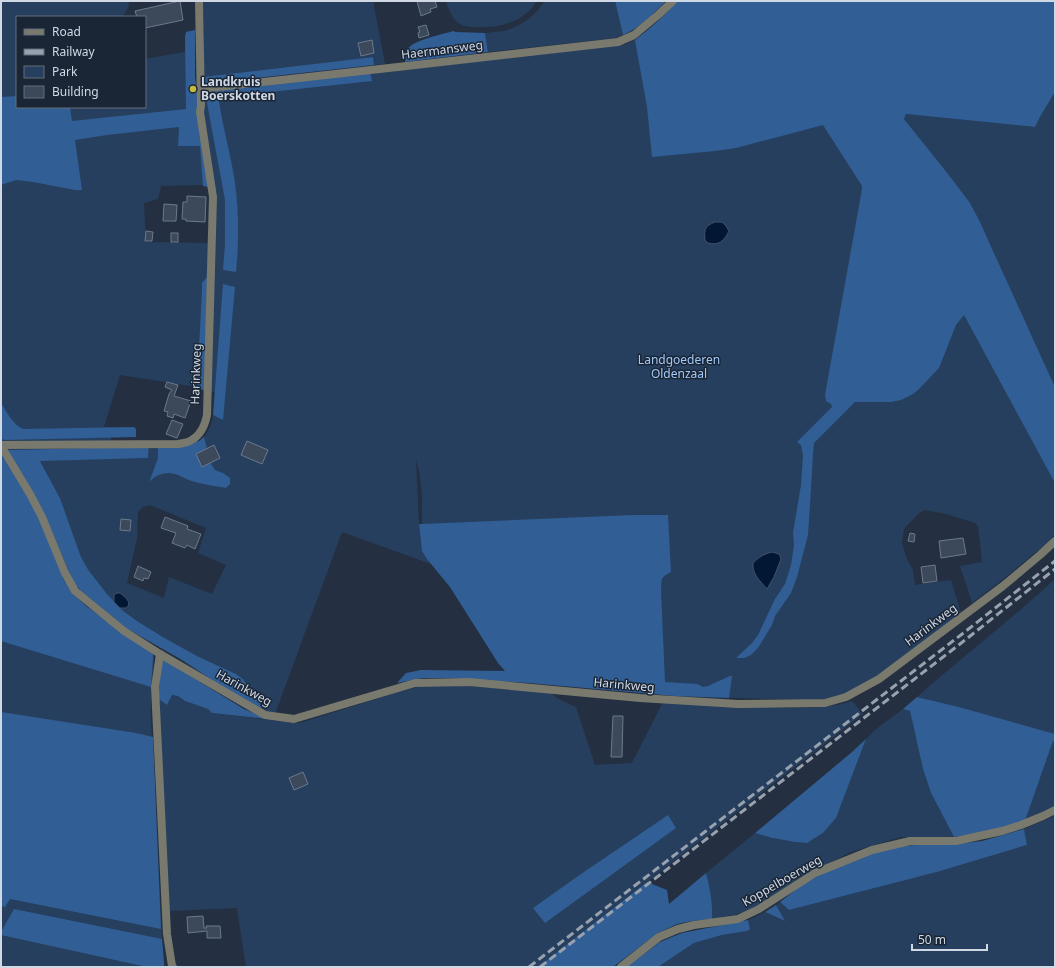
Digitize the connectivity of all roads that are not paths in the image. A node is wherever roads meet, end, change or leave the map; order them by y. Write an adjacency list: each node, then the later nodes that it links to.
1 (199, 1): 3 (street)
2 (672, 1): 3 (street, Haermansweg)
3 (200, 89): 4 (street, Harinkweg)
4 (1, 445): 6 (street, Harinkweg)
5 (1055, 541): 6 (street, Harinkweg)
6 (160, 654): 8 (street)
7 (1055, 810): 9 (street, Koppelboerweg)
8 (173, 967)
9 (621, 967)

